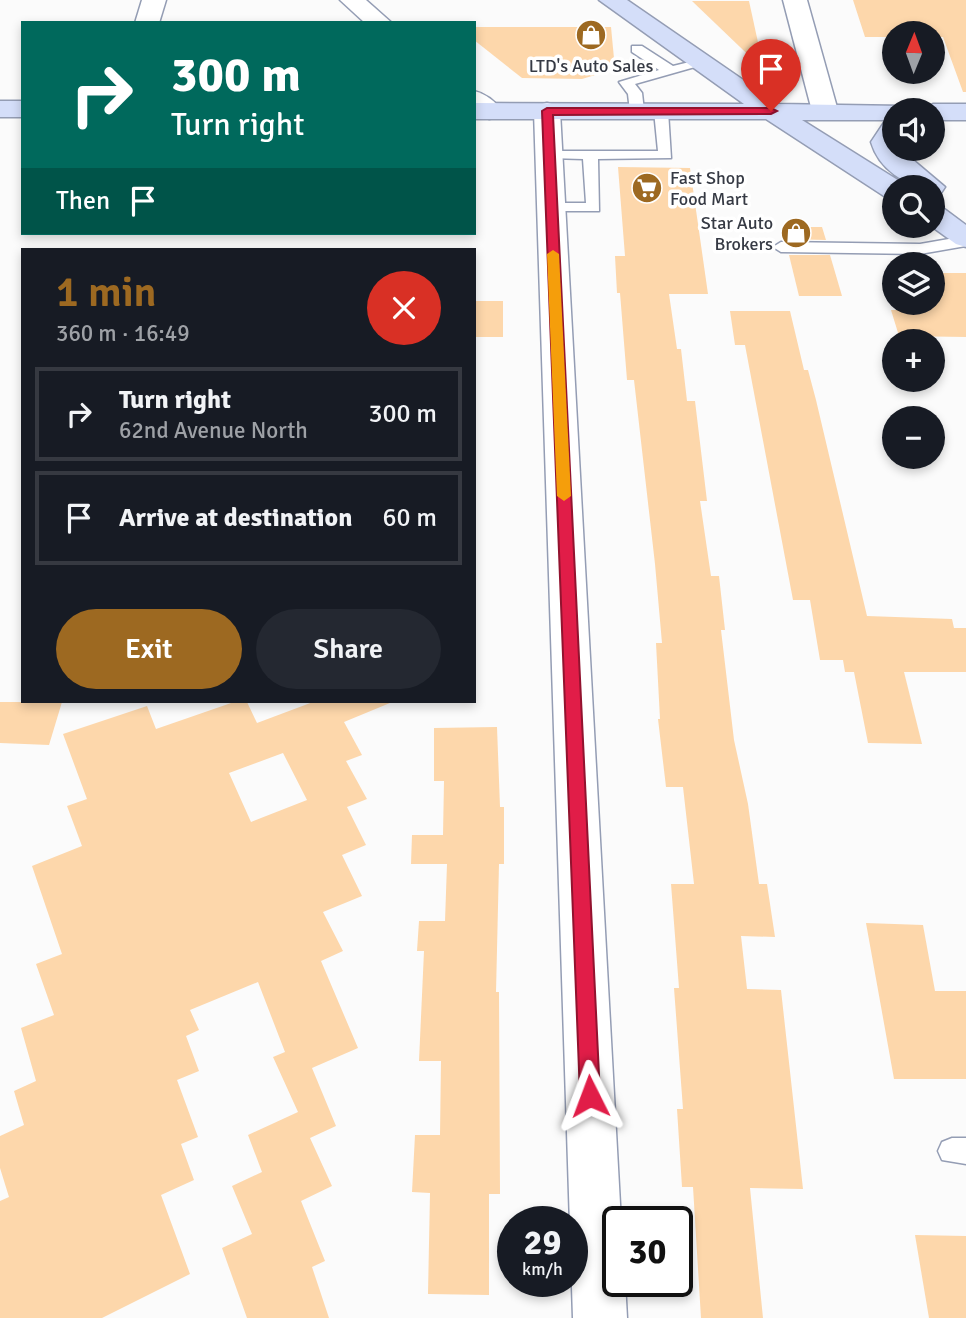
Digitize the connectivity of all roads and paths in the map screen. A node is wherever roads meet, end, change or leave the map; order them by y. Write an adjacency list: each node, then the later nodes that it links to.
1 (154, 0): 5 (street)
2 (352, 0): 6 (street)
3 (611, 0): 8 (street)
4 (795, 0): 16 (street)
5 (148, 21)
6 (378, 21)
7 (637, 49): 9 (lane)
8 (702, 63): 9 (lane); 15 (street)
9 (671, 71): 14 (lane)
10 (479, 107): 13 (street)
11 (0, 108): 12 (street)
12 (21, 109)
13 (547, 111): 14 (street); 20 (street)
14 (649, 111): 15 (street); 21 (lane)
15 (771, 111): 16 (street); 24 (street)
16 (825, 111): 17 (street)
17 (882, 112)
18 (945, 112): 19 (street)
19 (966, 112)
20 (549, 153): 21 (lane); 25 (street)
21 (590, 154): 25 (lane)
22 (895, 161): 23 (street)
23 (914, 175)
24 (882, 182)
25 (551, 208): 29 (street)
26 (945, 223): 27 (street)
27 (966, 240): 28 (lane)
28 (781, 247)
29 (600, 1318)

